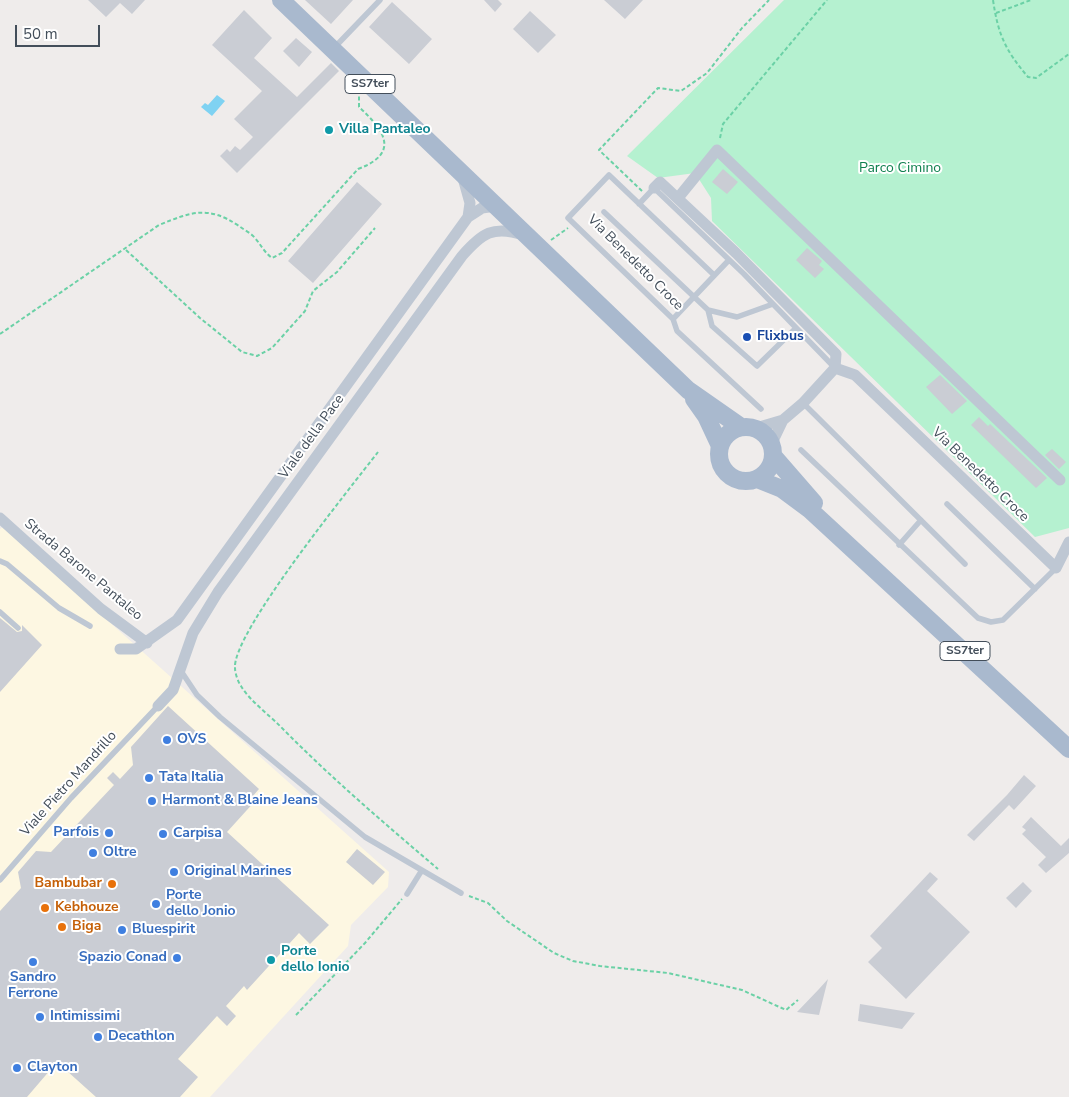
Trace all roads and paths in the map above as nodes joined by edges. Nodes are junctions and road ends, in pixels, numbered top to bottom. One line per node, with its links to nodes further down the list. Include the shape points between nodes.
1 (281, 0): 8 (main road, SS7ter)
2 (380, 0): 8 (lane)
3 (769, 0): 13 (path, via 707,73 681,91 658,88 599,150)
4 (827, 0): 11 (path, via 723,124)
5 (993, 0): 7 (path)
6 (1031, 0): 7 (path)
7 (995, 13): 9 (path, via 1006,50 1028,77 1036,78)
8 (333, 49): 10 (main road, SS7ter)
9 (1069, 54)
10 (365, 79): 12 (main road, SS7ter); 22 (path, via 358,97 359,107 377,124 384,137 382,153 373,163 358,169 282,253 272,258 264,253 254,237 228,219 210,212 188,213 159,225)
11 (717, 150): 14 (street); 42 (street)
12 (459, 170): 16 (main road, SS7ter); 18 (street, via 469,196)
13 (650, 192): 14 (street, via 660,182); 15 (lane); 23 (lane)
14 (678, 198): 31 (street, via 836,354)
15 (639, 204): 19 (lane, Via Benedetto Croce, via 609,175 568,218); 24 (lane, Via Benedetto Croce)
16 (496, 206): 18 (street, via 482,208); 21 (main road, SS7ter)
17 (604, 212): 25 (lane)
18 (468, 216): 56 (street, Viale della Pace, via 177,620)
19 (574, 224): 21 (path); 28 (lane, Via Benedetto Croce)
20 (375, 228): 22 (path, via 337,272 313,292 305,311 272,348 257,356 242,352 207,324)
21 (534, 242): 32 (main road, SS7ter); 58 (street, Viale della Pace, via 512,231 497,230 486,234 462,256 218,592 192,633)
22 (126, 250): 30 (path)
23 (728, 261): 24 (lane); 26 (lane)
24 (714, 275): 25 (lane)
25 (693, 297): 27 (lane); 28 (lane)
26 (773, 304): 27 (lane, via 737,317); 29 (lane)
27 (708, 310): 29 (lane, via 712,326 757,366)
28 (673, 319): 34 (lane, Via Benedetto Croce, via 677,331)
29 (796, 328): 31 (lane)
30 (0, 334)
31 (835, 368): 33 (street); 51 (street, Via Benedetto Croce, via 855,375)
32 (688, 390): 36 (main road); 37 (main road, via 706,416)
33 (803, 403): 35 (street); 45 (lane)
34 (761, 409)
35 (783, 420): 36 (street); 38 (street)
36 (748, 427): 37 (main road, via 727,434); 38 (main road, via 768,437)
37 (720, 446): 41 (main road, via 719,455 725,471 740,481)
38 (773, 450): 41 (main road, via 768,470); 48 (main road)
39 (800, 450): 47 (lane)
40 (378, 452): 62 (path, via 292,562 245,637 234,667 240,686 295,741)
41 (757, 479): 48 (main road, via 782,489)
42 (1060, 480)
43 (946, 504): 52 (lane)
44 (0, 518): 56 (street, Strada Barone Pantaleo, via 101,609)
45 (920, 520): 47 (lane); 50 (lane)
46 (1069, 542): 51 (street)
47 (899, 545): 52 (lane, via 978,618 991,622 1003,620)
48 (860, 554): 60 (main road, SS7ter)
49 (0, 561): 54 (lane, via 8,564 58,608)
50 (965, 564)
51 (1056, 568): 52 (lane)
52 (1035, 589)
53 (0, 612): 55 (lane)
54 (90, 626)
55 (18, 628)
56 (147, 643): 57 (street, Viale della Pace, via 136,649)
57 (120, 649)
58 (179, 668): 59 (street, Viale della Pace, via 173,690); 61 (lane, via 197,695 235,730 365,837)
59 (158, 706): 63 (lane, Viale Pietro Mandrillo, via 71,798)
60 (1069, 749)
61 (422, 870): 64 (lane); 65 (lane)
62 (440, 870)
63 (0, 880)
64 (462, 891): 66 (path, via 488,903 507,921 554,953 573,961 677,975 742,990 786,1010)
65 (407, 894): 67 (path, via 366,943)
66 (798, 1000)
67 (296, 1015)

